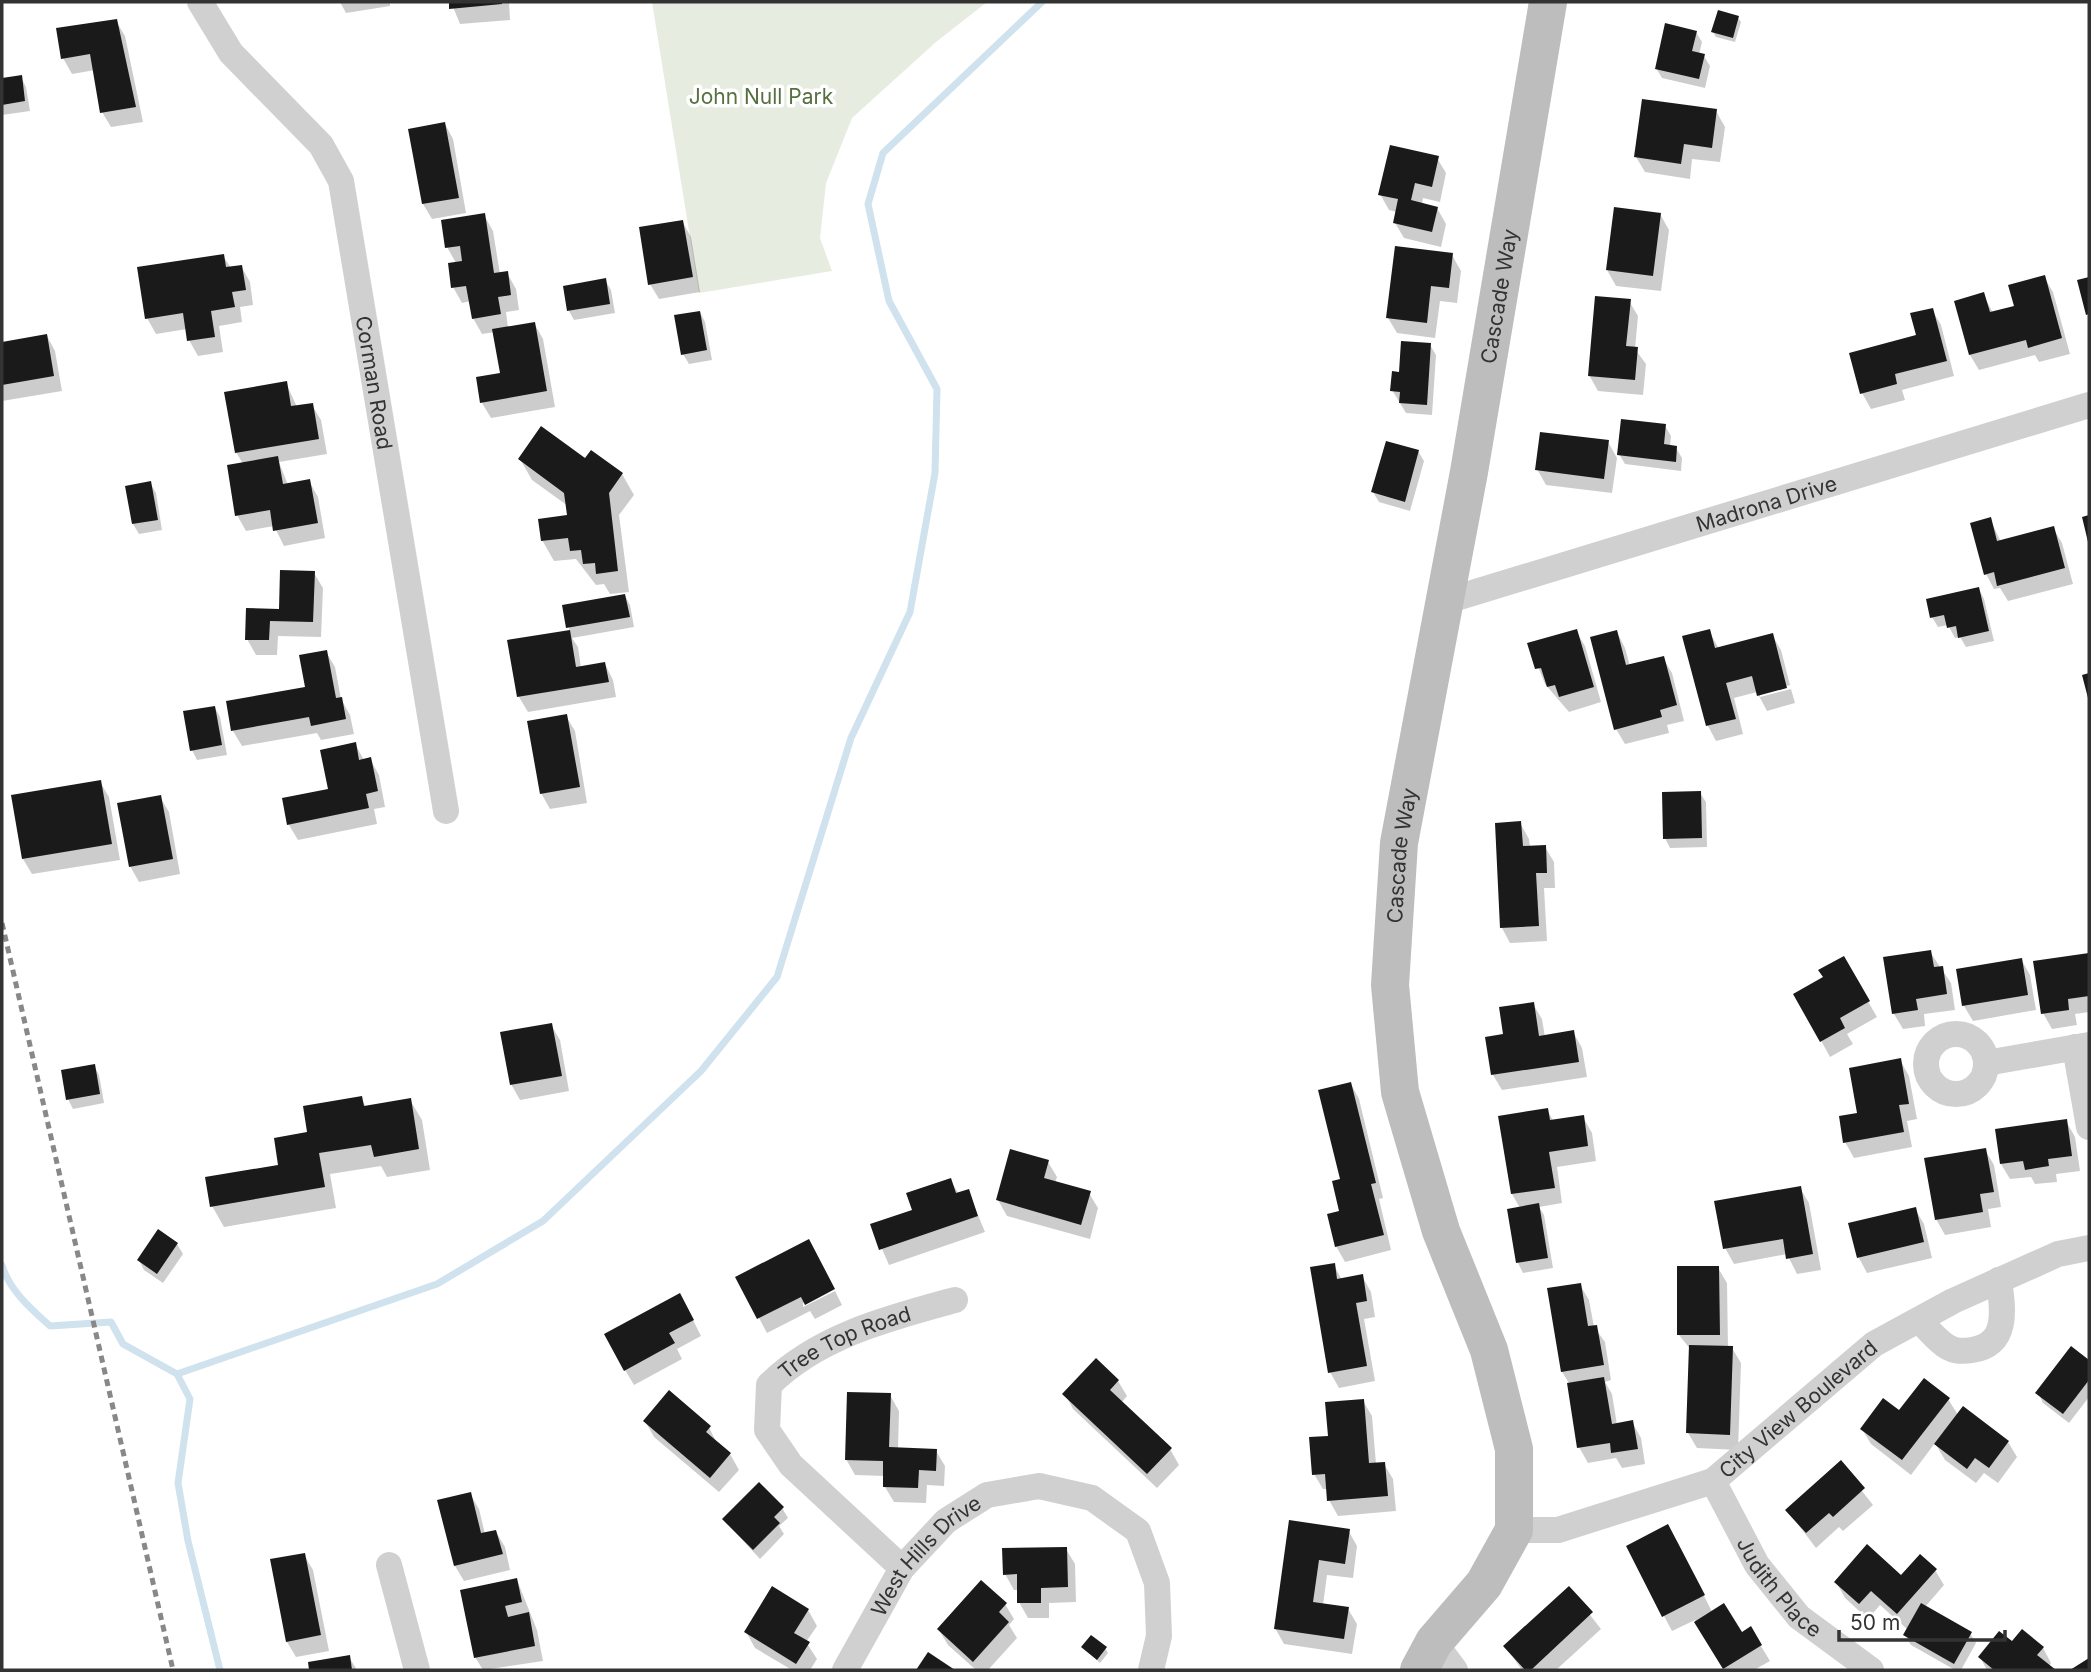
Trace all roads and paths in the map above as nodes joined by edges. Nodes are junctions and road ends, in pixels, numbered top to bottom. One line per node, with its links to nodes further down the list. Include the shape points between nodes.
1 (201, 2): 5 (street, Corman Road, via 231,54 321,145 341,181)
2 (1548, 2): 4 (street, Cascade Way)
3 (2089, 405): 4 (street, Madrona Drive)
4 (1443, 602): 14 (street, Cascade Way, via 1399,843 1390,985 1401,1092 1441,1231 1489,1350 1514,1449)
5 (446, 811)
6 (2082, 1046): 7 (street); 8 (street)
7 (1986, 1063)
8 (2089, 1127)
9 (2089, 1248): 10 (street, City View Boulevard, via 2058,1254)
10 (2000, 1280): 12 (street, City View Boulevard); 12 (street, via 2003,1315 1998,1338 1984,1348 1960,1353 1943,1344)
11 (954, 1300): 16 (street, Tree Top Road, via 872,1323 790,1364 769,1385 767,1430 791,1465)
12 (1919, 1320): 13 (street, City View Boulevard, via 1874,1344)
13 (1713, 1481): 14 (street, City View Boulevard, via 1558,1530); 21 (street, Judith Place, via 1757,1565 1799,1617)
14 (1514, 1530): 17 (street, Cascade Way)
15 (389, 1564): 18 (street)
16 (902, 1568): 19 (street, West Hills Drive); 20 (street, West Hills Drive, via 946,1521 987,1495 1039,1486 1092,1498 1138,1531 1157,1583 1159,1636)
17 (1436, 1661)
18 (417, 1670)
19 (845, 1670)
20 (1151, 1670)
21 (1871, 1670)

